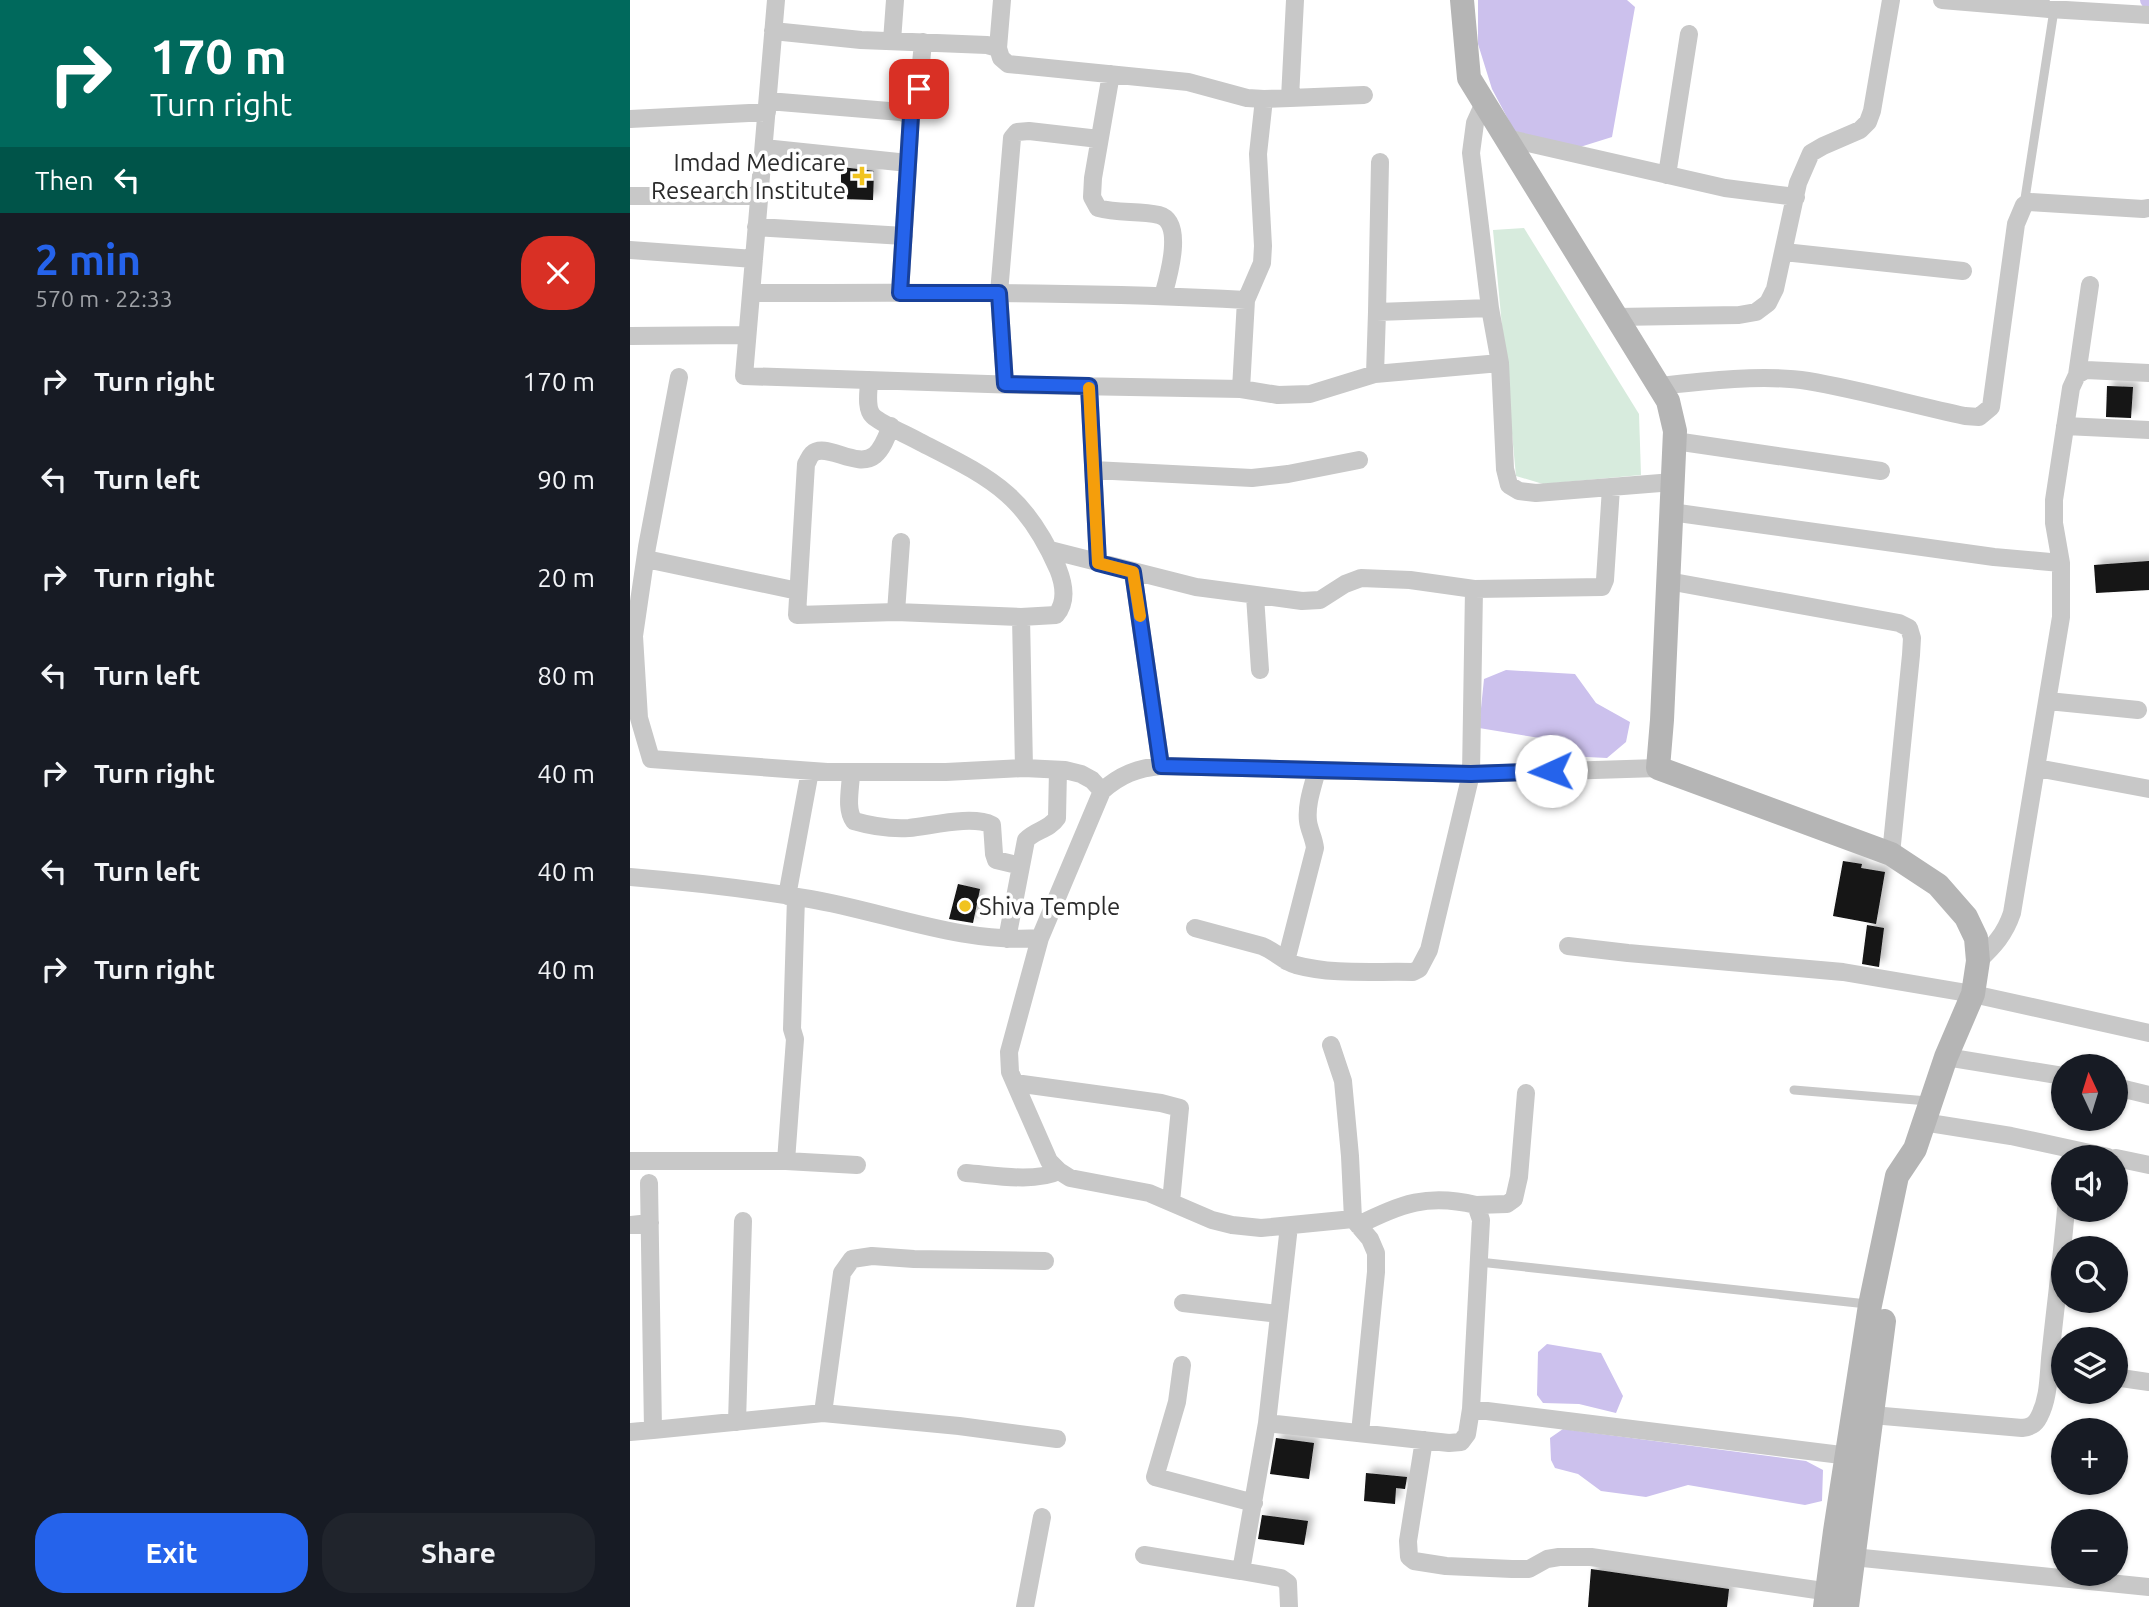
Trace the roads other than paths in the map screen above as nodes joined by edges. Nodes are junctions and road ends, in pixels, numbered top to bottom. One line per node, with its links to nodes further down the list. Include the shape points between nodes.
1 (776, 0): 10 (street)
2 (895, 0): 12 (street)
3 (1002, 0): 14 (street)
4 (1295, 0): 17 (street)
5 (1462, 0): 19 (main road, via 1469,78)
6 (1891, 0): 31 (street, via 1868,121 1860,130 1811,153)
7 (1942, 0): 8 (street)
8 (2054, 10): 9 (street); 32 (lane)
9 (2149, 15)
10 (773, 32): 12 (street); 20 (street)
11 (1689, 34): 28 (street)
12 (892, 41): 13 (street)
13 (923, 42): 14 (street); 21 (street, via 918,96)
14 (998, 48): 15 (street, via 1008,64)
15 (1111, 74): 18 (street, via 1188,82); 24 (street)
16 (1364, 95): 17 (street)
17 (1290, 98): 18 (street)
18 (1264, 99): 45 (street, via 1258,162 1264,246)
19 (1484, 103): 23 (main road); 46 (street, via 1475,123 1471,153)
20 (767, 106): 21 (street); 22 (street); 25 (street)
21 (911, 116): 27 (street)
22 (630, 118)
23 (1506, 138): 28 (street); 48 (main road)
24 (1100, 139): 43 (street, via 1029,131 1017,132 1012,138); 44 (street, via 1092,197 1098,208 1160,215 1168,220 1172,249)
25 (764, 148): 27 (street); 30 (street)
26 (1380, 162): 47 (street)
27 (908, 163): 35 (street)
28 (1667, 175): 31 (street)
29 (630, 196): 30 (street)
30 (759, 196): 34 (street)
31 (1796, 197): 37 (street)
32 (2024, 205): 33 (street); 59 (street, via 2016,225 1991,407 1979,417 1807,381)
33 (2149, 208)
34 (756, 227): 35 (street); 38 (street)
35 (904, 236): 42 (street)
36 (630, 250): 38 (street)
37 (1784, 252): 39 (street); 48 (street, via 1769,303 1756,312)
38 (754, 258): 41 (street)
39 (1963, 271)
40 (2090, 285): 54 (street)
41 (751, 293): 42 (street); 49 (street)
42 (900, 293): 43 (street)
43 (999, 293): 44 (street); 57 (street)
44 (1163, 296): 45 (street)
45 (1246, 300): 60 (street)
46 (1490, 308): 47 (street); 51 (street)
47 (1377, 312): 53 (street)
48 (1616, 317): 59 (main road)
49 (747, 335): 50 (street); 56 (street, via 744,376)
50 (630, 336)
51 (1500, 363): 53 (street); 69 (street, via 1509,485 1536,493)
52 (2149, 373): 54 (street, via 2087,370)
53 (1376, 374): 60 (street, via 1310,394)
54 (2077, 374): 62 (street)
55 (679, 377): 72 (street)
56 (869, 380): 57 (street); 61 (street, via 868,410)
57 (1005, 384): 58 (street)
58 (1089, 386): 60 (street); 66 (street)
59 (1659, 386): 64 (main road, via 1668,401)
60 (1241, 389)
61 (891, 426): 73 (street, via 1007,494); 79 (street, via 873,457 863,460 820,450 806,464)
62 (2065, 426): 63 (street); 75 (street, via 2053,511)
63 (2149, 430)
64 (1675, 441): 67 (street); 68 (main road)
65 (1359, 460): 66 (street, via 1252,478)
66 (1093, 470): 74 (street)
67 (1881, 471)
68 (1673, 482): 69 (street); 70 (main road)
69 (1611, 488): 78 (street, via 1602,587)
70 (1671, 512): 75 (street); 77 (main road)
71 (901, 542): 81 (street)
72 (641, 550): 79 (street); 92 (street, via 634,636 639,718 651,759)
73 (1050, 550): 74 (street); 82 (street, via 1063,584 1061,609 1056,615)
74 (1098, 563): 76 (street)
75 (2061, 563): 84 (street, via 2061,617)
76 (1133, 572): 80 (street); 86 (street)
77 (1668, 581): 88 (main road); 97 (street, via 1909,628 1912,638)
78 (1474, 589): 80 (street, via 1361,578 1320,600); 94 (street)
79 (799, 591): 81 (street, via 797,615)
80 (1255, 596): 83 (street)
81 (896, 612): 82 (street)
82 (1021, 617): 87 (street)
83 (1260, 670)
84 (2048, 701): 85 (street); 89 (street)
85 (2138, 710)
86 (1161, 766): 91 (street); 96 (street, via 1128,773)
87 (1024, 768): 90 (street); 93 (street)
88 (1658, 768): 94 (street); 97 (main road)
89 (2037, 768): 95 (street); 106 (street, via 2012,913 1998,942)
90 (1058, 770): 96 (street, via 1081,774); 98 (street, via 1057,818 1026,840)
91 (1317, 770): 94 (street); 105 (street, via 1308,812 1314,856)
92 (810, 771): 93 (street); 100 (street)
93 (851, 772): 98 (street, via 849,807 854,821 898,828 986,822 992,825 996,860)
94 (1471, 774): 105 (street, via 1429,950 1419,969 1337,970)
95 (2149, 789)
96 (1102, 791): 102 (street)
97 (1891, 854): 106 (main road, via 1938,885 1966,916 1976,938)
98 (1021, 866): 103 (street)
99 (630, 877): 100 (street)
100 (792, 897): 103 (street); 121 (street, via 795,1039)
101 (1195, 928): 105 (street, via 1271,949)
102 (1040, 938): 103 (street); 112 (street, via 1009,1052)
103 (1007, 939)
104 (1568, 946): 107 (street, via 1835,971)
105 (1286, 961)
106 (1978, 961): 107 (main road)
107 (1973, 995): 108 (street); 110 (main road)
108 (2149, 1032)
109 (1331, 1045): 131 (street, via 1343,1081)
110 (1946, 1057): 111 (street); 117 (main road)
111 (2051, 1074)
112 (1015, 1083): 125 (street, via 1049,1161); 128 (street, via 1180,1108)
113 (1794, 1090): 117 (lane)
114 (2128, 1090): 116 (street)
115 (1526, 1093): 129 (street, via 1514,1199 1507,1204)
116 (2149, 1095)
117 (1927, 1112): 118 (street); 119 (main road)
118 (2051, 1147)
119 (1915, 1149): 139 (main road, via 1897,1176); 146 (main road, via 1915,1173 1886,1306)
120 (630, 1161): 121 (street)
121 (786, 1161): 123 (street)
122 (2128, 1161): 124 (street)
123 (857, 1165)
124 (2149, 1165)
125 (1059, 1171): 126 (street, via 1033,1177); 128 (street, via 1070,1178 1149,1193)
126 (966, 1173)
127 (649, 1183): 133 (street)
128 (1171, 1202): 135 (street, via 1232,1225)
129 (1476, 1205): 131 (street, via 1445,1200 1408,1203); 137 (street, via 1481,1220)
130 (743, 1221): 147 (street)
131 (1355, 1222): 135 (street); 151 (street, via 1376,1253)
132 (2065, 1222): 146 (street, via 2049,1386 2035,1423 2022,1428)
133 (650, 1223): 134 (street); 149 (street)
134 (630, 1225)
135 (1289, 1226): 140 (street)
136 (1045, 1261): 145 (street, via 852,1259 842,1273)
137 (1479, 1262): 139 (lane); 144 (street)
138 (1183, 1303): 140 (street)
139 (1870, 1305): 154 (main road)
140 (1279, 1314): 148 (street)
141 (1182, 1364): 155 (street, via 1177,1402 1155,1477)
142 (2128, 1379): 143 (street)
143 (2149, 1382)
144 (1471, 1409): 153 (street, via 1461,1442); 154 (street)
145 (823, 1413): 147 (street); 152 (street)
146 (1872, 1415): 154 (main road)
147 (737, 1422): 149 (street)
148 (1267, 1423): 151 (street); 155 (street)
149 (653, 1430): 150 (street)
150 (630, 1432)
151 (1360, 1433): 153 (street)
152 (1057, 1439)
153 (1424, 1440): 161 (street, via 1408,1541 1409,1557 1414,1561 1529,1569 1547,1559 1591,1557)
154 (1857, 1457): 158 (main road); 161 (main road)
155 (1254, 1503): 159 (street)
156 (1042, 1517): 162 (street)
157 (1144, 1555): 159 (street)
158 (1853, 1558): 160 (street); 161 (main road)
159 (1241, 1571): 163 (street, via 1288,1583)
160 (2149, 1587)
161 (1837, 1600)
162 (1025, 1607)
163 (1289, 1607)

